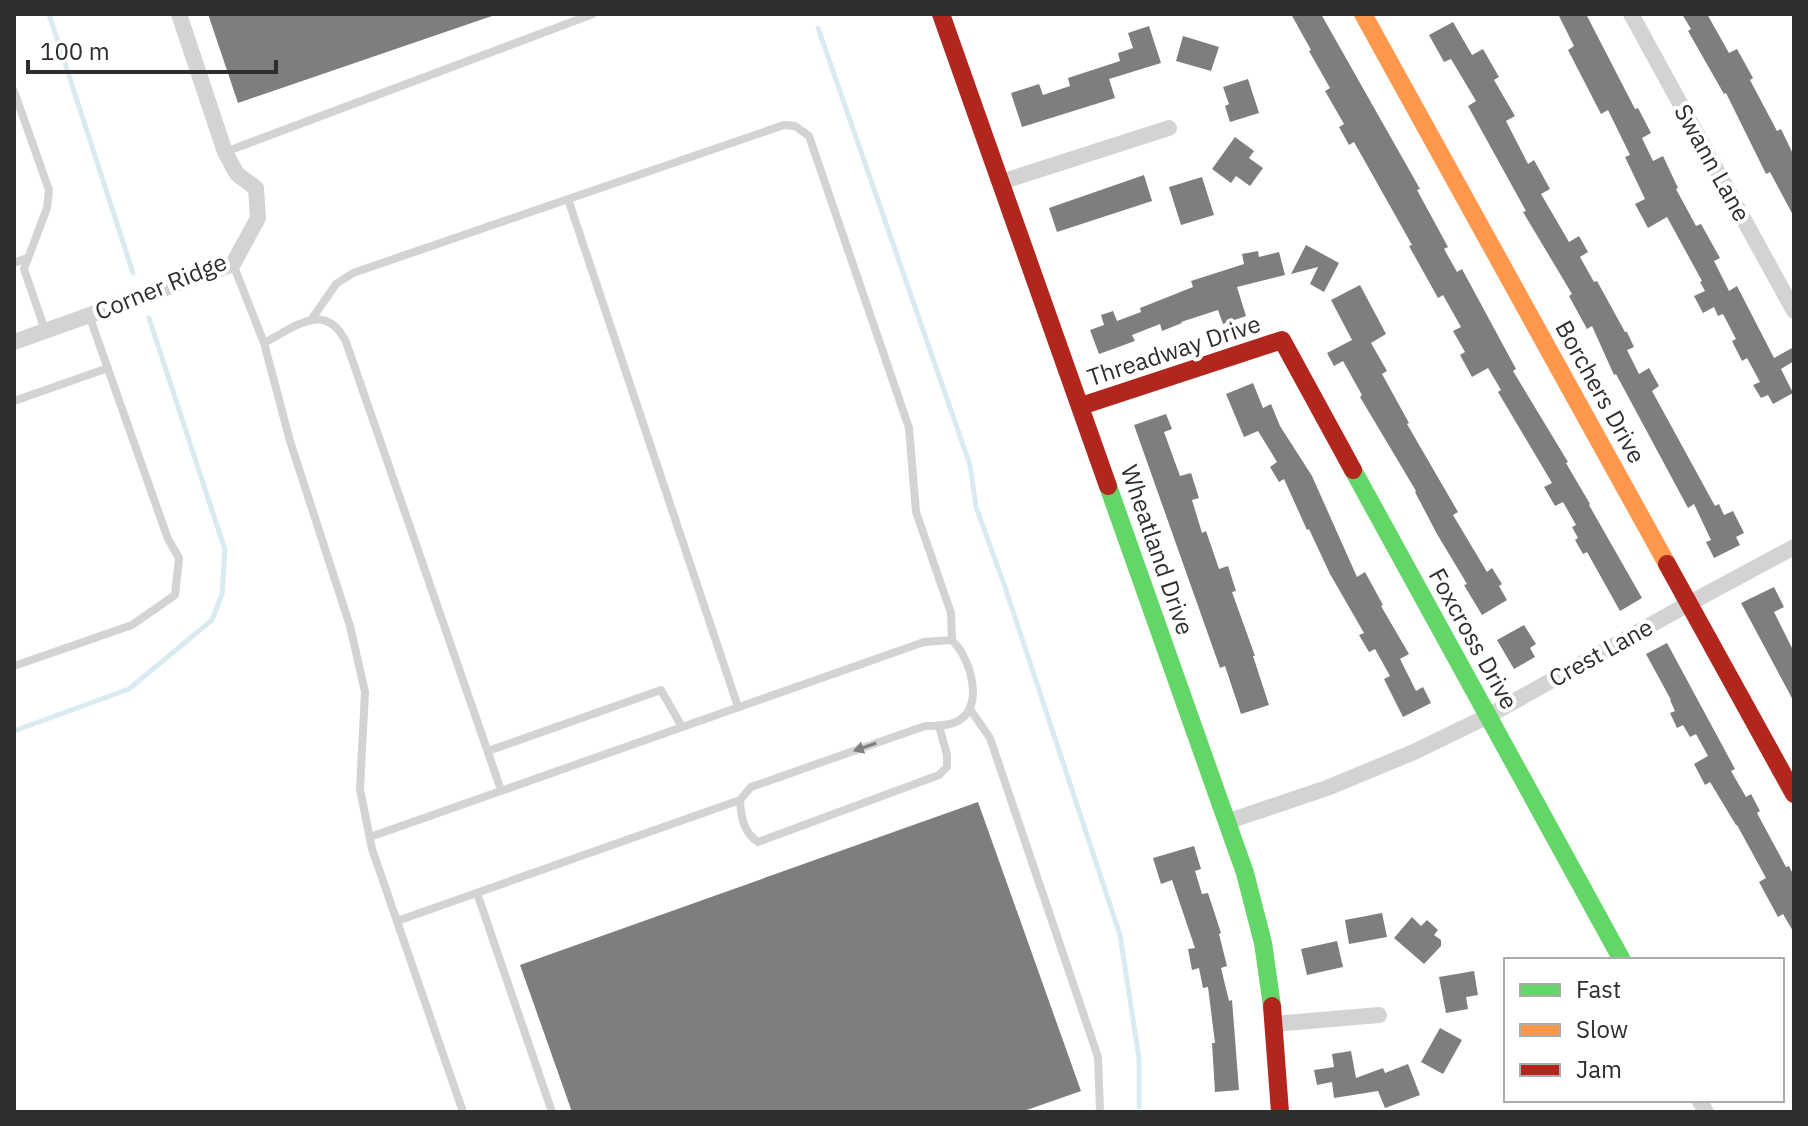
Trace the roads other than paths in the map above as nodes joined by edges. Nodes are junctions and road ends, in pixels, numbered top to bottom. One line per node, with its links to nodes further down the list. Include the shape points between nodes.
1 (179, 14): 8 (street, Corner Ridge)
2 (593, 14): 8 (lane)
3 (941, 14): 9 (street, Wheatland Drive)
4 (1363, 14): 25 (street, Borchers Drive)
5 (1631, 14): 14 (street, Swann Lane)
6 (14, 91): 11 (lane, via 49,190)
7 (1169, 128): 9 (street)
8 (225, 152): 13 (street, Corner Ridge, via 237,174 256,188 258,218)
9 (1001, 182): 23 (street, Wheatland Drive)
10 (568, 199): 16 (lane, via 353,273 336,284); 26 (lane, via 784,125 809,136 909,428 916,512 951,613); 28 (lane)
11 (27, 258): 12 (lane); 17 (lane, via 24,269)
12 (14, 263)
13 (233, 264): 15 (street, Corner Ridge); 20 (lane)
14 (1794, 311)
15 (89, 315): 17 (street, Corner Ridge); 21 (lane)
16 (311, 320): 20 (lane); 33 (lane, via 325,319 339,327 346,342)
17 (46, 331): 19 (street, Corner Ridge)
18 (1282, 340): 23 (street, Threadway Drive); 30 (street, Foxcross Drive)
19 (14, 342)
20 (264, 343): 38 (lane, via 365,692 360,789)
21 (108, 368): 22 (lane); 27 (lane, via 179,558 175,595 132,625)
22 (14, 401)
23 (1081, 406): 37 (street, Wheatland Drive)
24 (1794, 547): 25 (street, Crest Lane)
25 (1690, 603): 30 (street, Crest Lane); 35 (street, Borchers Drive)
26 (952, 640): 28 (lane, via 924,642); 29 (lane, via 970,672)
27 (14, 666)
28 (738, 707): 32 (lane)
29 (970, 709): 31 (lane, via 958,721); 46 (lane, via 990,738 1098,1057)
30 (1488, 716): 37 (street, Crest Lane, via 1327,788); 41 (street, Foxcross Drive)
31 (939, 726): 36 (lane, one-way to 36, via 925,726 751,787); 36 (lane, via 947,767 939,775 758,842 741,818)
32 (682, 727): 33 (lane, via 661,690); 34 (lane)
33 (488, 751): 34 (lane)
34 (501, 790): 38 (lane)
35 (1794, 794)
36 (740, 800): 39 (lane)
37 (1226, 822): 43 (street, Wheatland Drive, via 1263,943)
38 (370, 837): 40 (lane)
39 (477, 893): 40 (lane); 45 (lane)
40 (397, 921): 44 (lane)
41 (1621, 958)
42 (1379, 1015): 43 (street)
43 (1274, 1024): 47 (street, Wheatland Drive)
44 (463, 1112)
45 (552, 1112)
46 (1100, 1112)
47 (1280, 1112)

